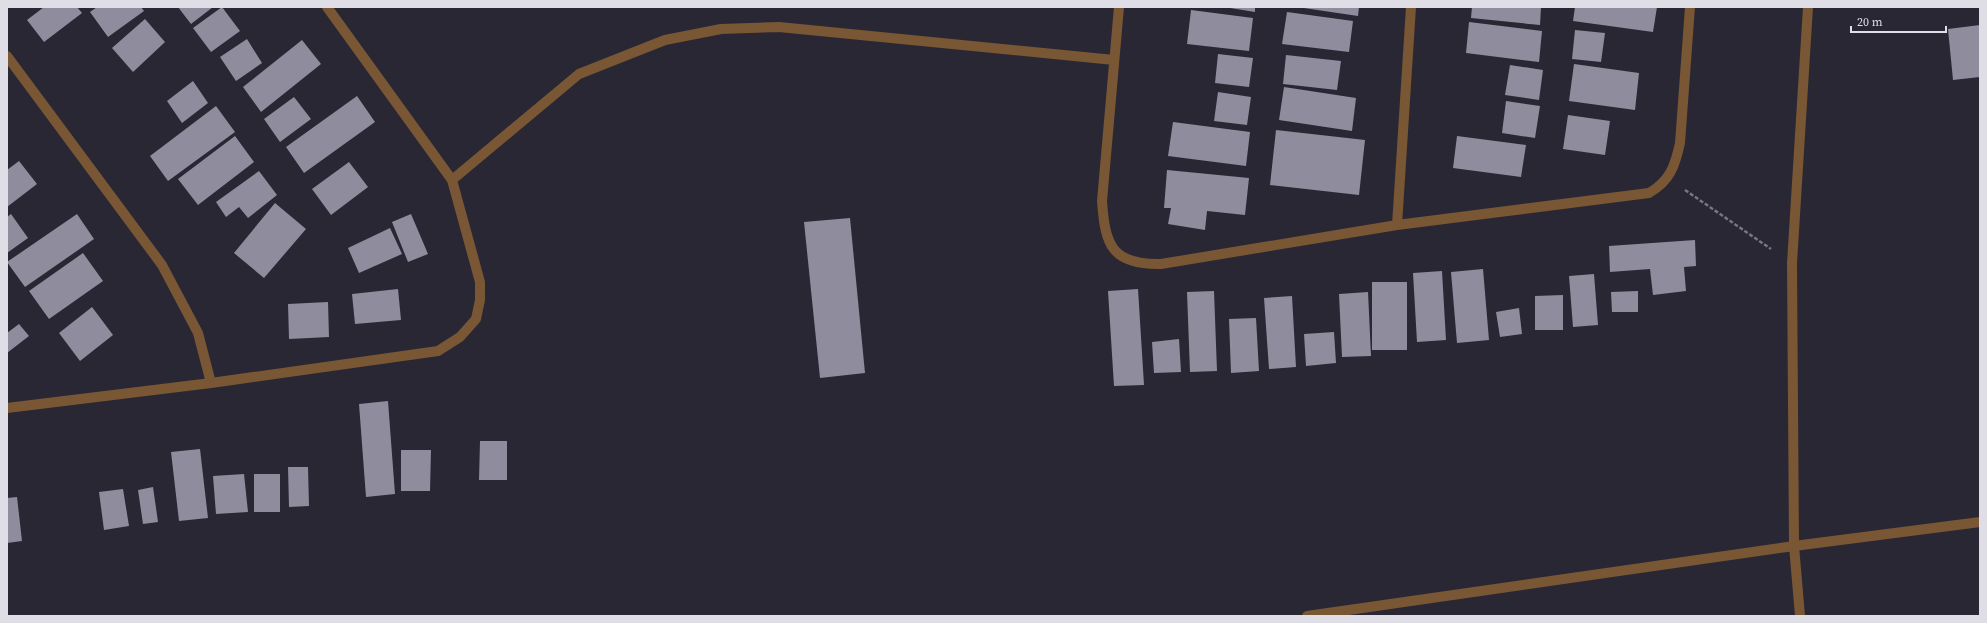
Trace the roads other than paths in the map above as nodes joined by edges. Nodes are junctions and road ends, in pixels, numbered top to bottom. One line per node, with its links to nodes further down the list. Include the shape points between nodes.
1 (327, 7): 8 (street)
2 (1119, 7): 7 (street)
3 (1411, 7): 9 (street)
4 (1690, 7): 9 (street, via 1680,144 1675,165 1659,188 1649,193)
5 (1808, 7): 13 (street, via 1792,263)
6 (7, 56): 10 (street, via 162,264 198,333)
7 (1114, 60): 8 (street, via 779,27 721,29 665,40 579,74); 9 (street, via 1102,201 1104,230 1113,249 1129,260 1161,264)
8 (452, 180): 10 (street, via 480,282 476,319 460,338 438,350)
9 (1397, 225)
10 (211, 383): 11 (street)
11 (7, 408)
12 (1980, 522): 13 (street)
13 (1794, 546): 14 (street); 15 (street)
14 (1307, 616)
15 (1800, 616)

